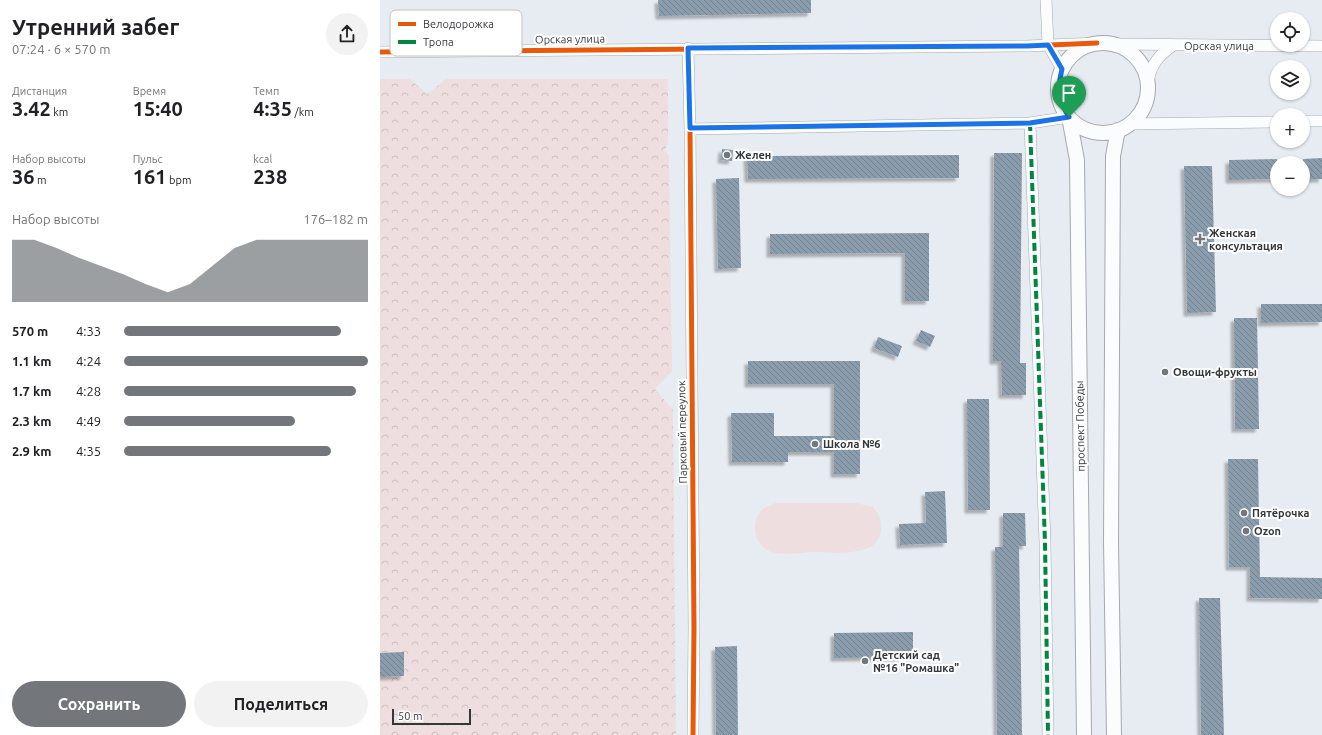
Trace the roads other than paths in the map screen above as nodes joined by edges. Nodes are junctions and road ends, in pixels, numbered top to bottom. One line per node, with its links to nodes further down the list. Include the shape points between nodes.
1 (1046, 0): 4 (street)
2 (1097, 43): 3 (main road); 4 (street, Орская улица); 11 (main road, via 1076,52)
3 (1115, 44): 5 (street, Орская улица); 12 (main road, via 1137,58)
4 (1048, 45): 7 (street, Орская улица); 11 (street)
5 (1172, 46): 6 (street, Орская улица); 12 (street, via 1155,60)
6 (1322, 46)
7 (688, 48): 8 (street, Орская улица); 19 (street)
8 (522, 50)
9 (380, 52): 10 (street, Орская улица)
10 (390, 52)
11 (1062, 69): 13 (main road, via 1059,94)
12 (1148, 82): 18 (main road, via 1145,104 1139,115)
13 (1069, 117): 17 (street); 18 (main road, via 1087,129 1097,132); 22 (main road, проспект Победы, via 1076,160)
14 (1310, 121): 15 (street)
15 (1322, 121)
16 (1270, 122): 18 (street)
17 (1030, 123): 19 (street); 21 (street, via 1045,543)
18 (1124, 127): 23 (main road, via 1113,156 1111,541)
19 (690, 128): 20 (street, Парковый переулок)
20 (693, 735)
21 (1048, 735)
22 (1084, 735)
23 (1114, 735)

